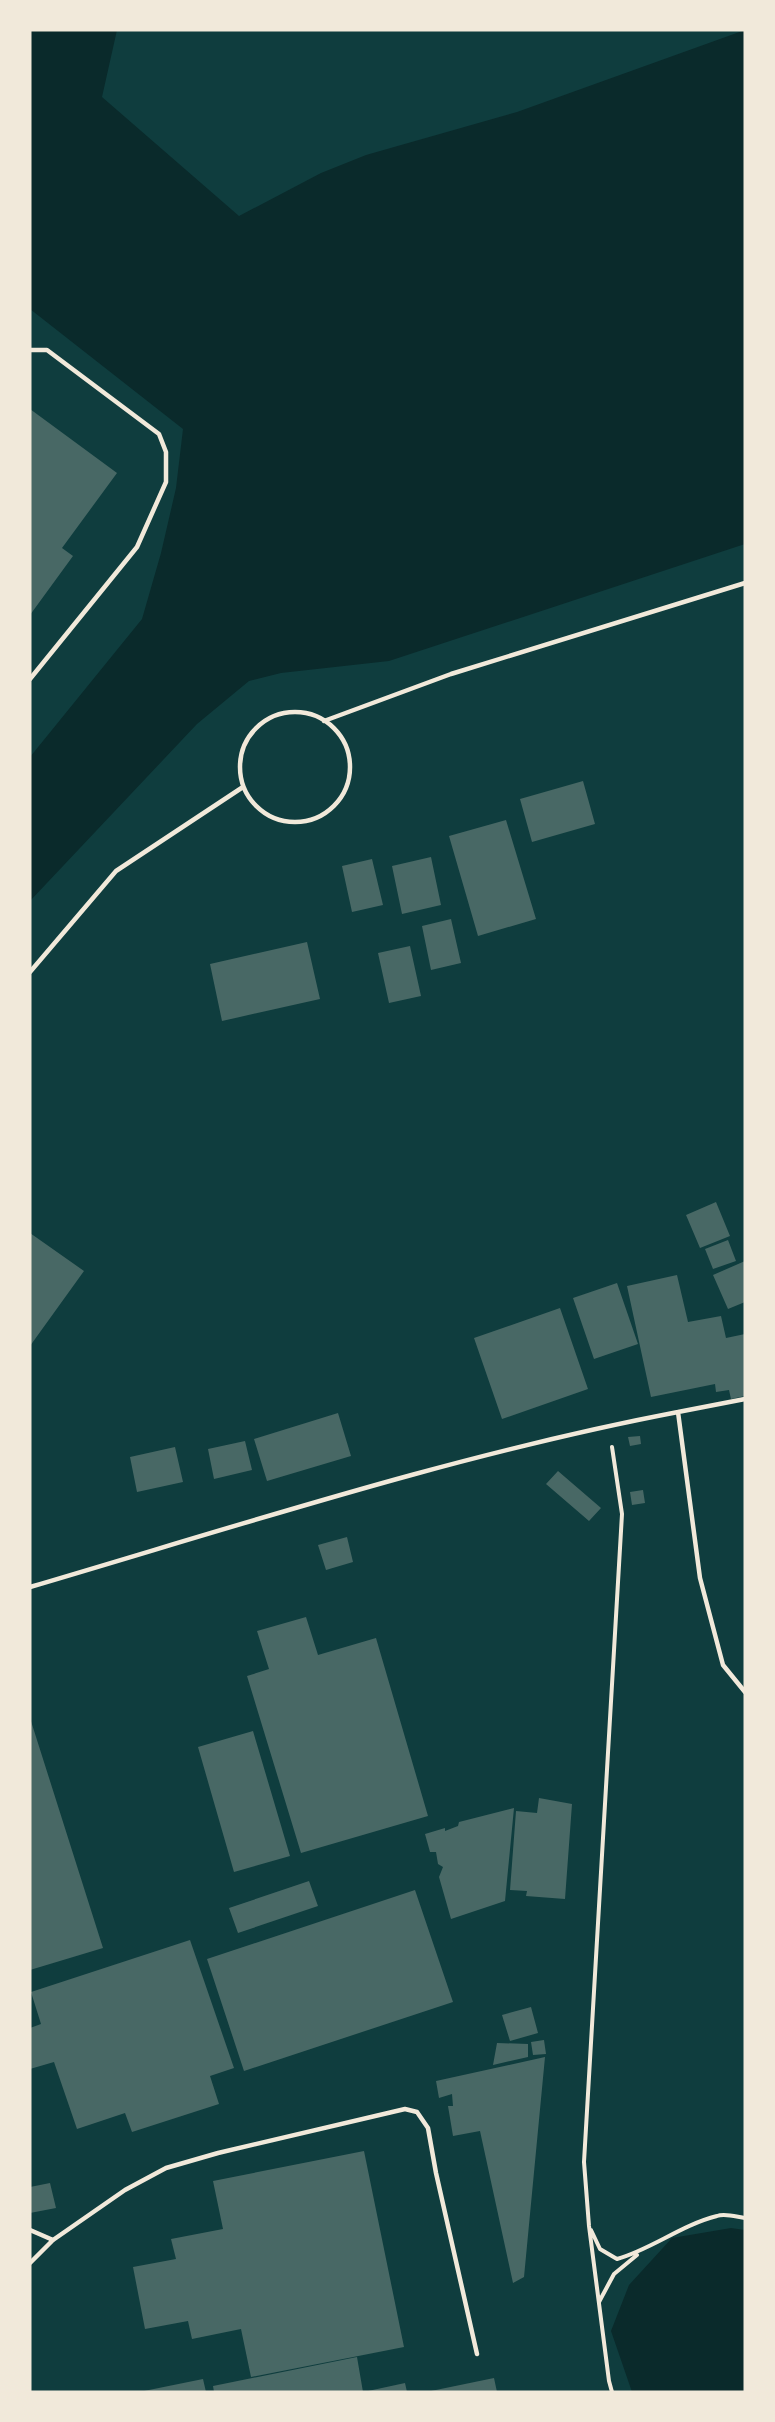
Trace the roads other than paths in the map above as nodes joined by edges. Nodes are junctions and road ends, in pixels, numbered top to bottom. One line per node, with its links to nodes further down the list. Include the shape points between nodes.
1 (30, 350): 3 (lane, via 47,350 159,434 166,452 166,482 137,547)
2 (745, 584): 4 (lane, via 451,674)
3 (30, 679)
4 (324, 721): 5 (lane, via 291,712 259,724 241,753); 5 (lane, via 342,739 350,764 348,781 329,809 298,822 280,820 252,802)
5 (243, 787): 6 (lane, via 116,871)
6 (30, 972)
7 (745, 1399): 8 (lane)
8 (678, 1412): 9 (lane, via 374,1485); 10 (lane, via 700,1578 723,1665)
9 (30, 1587)
10 (745, 1692)
11 (30, 2230): 12 (lane)
12 (53, 2240): 13 (lane); 14 (lane, via 125,2190 166,2168 405,2109 417,2112 428,2128)
13 (30, 2263)
14 (477, 2354)

